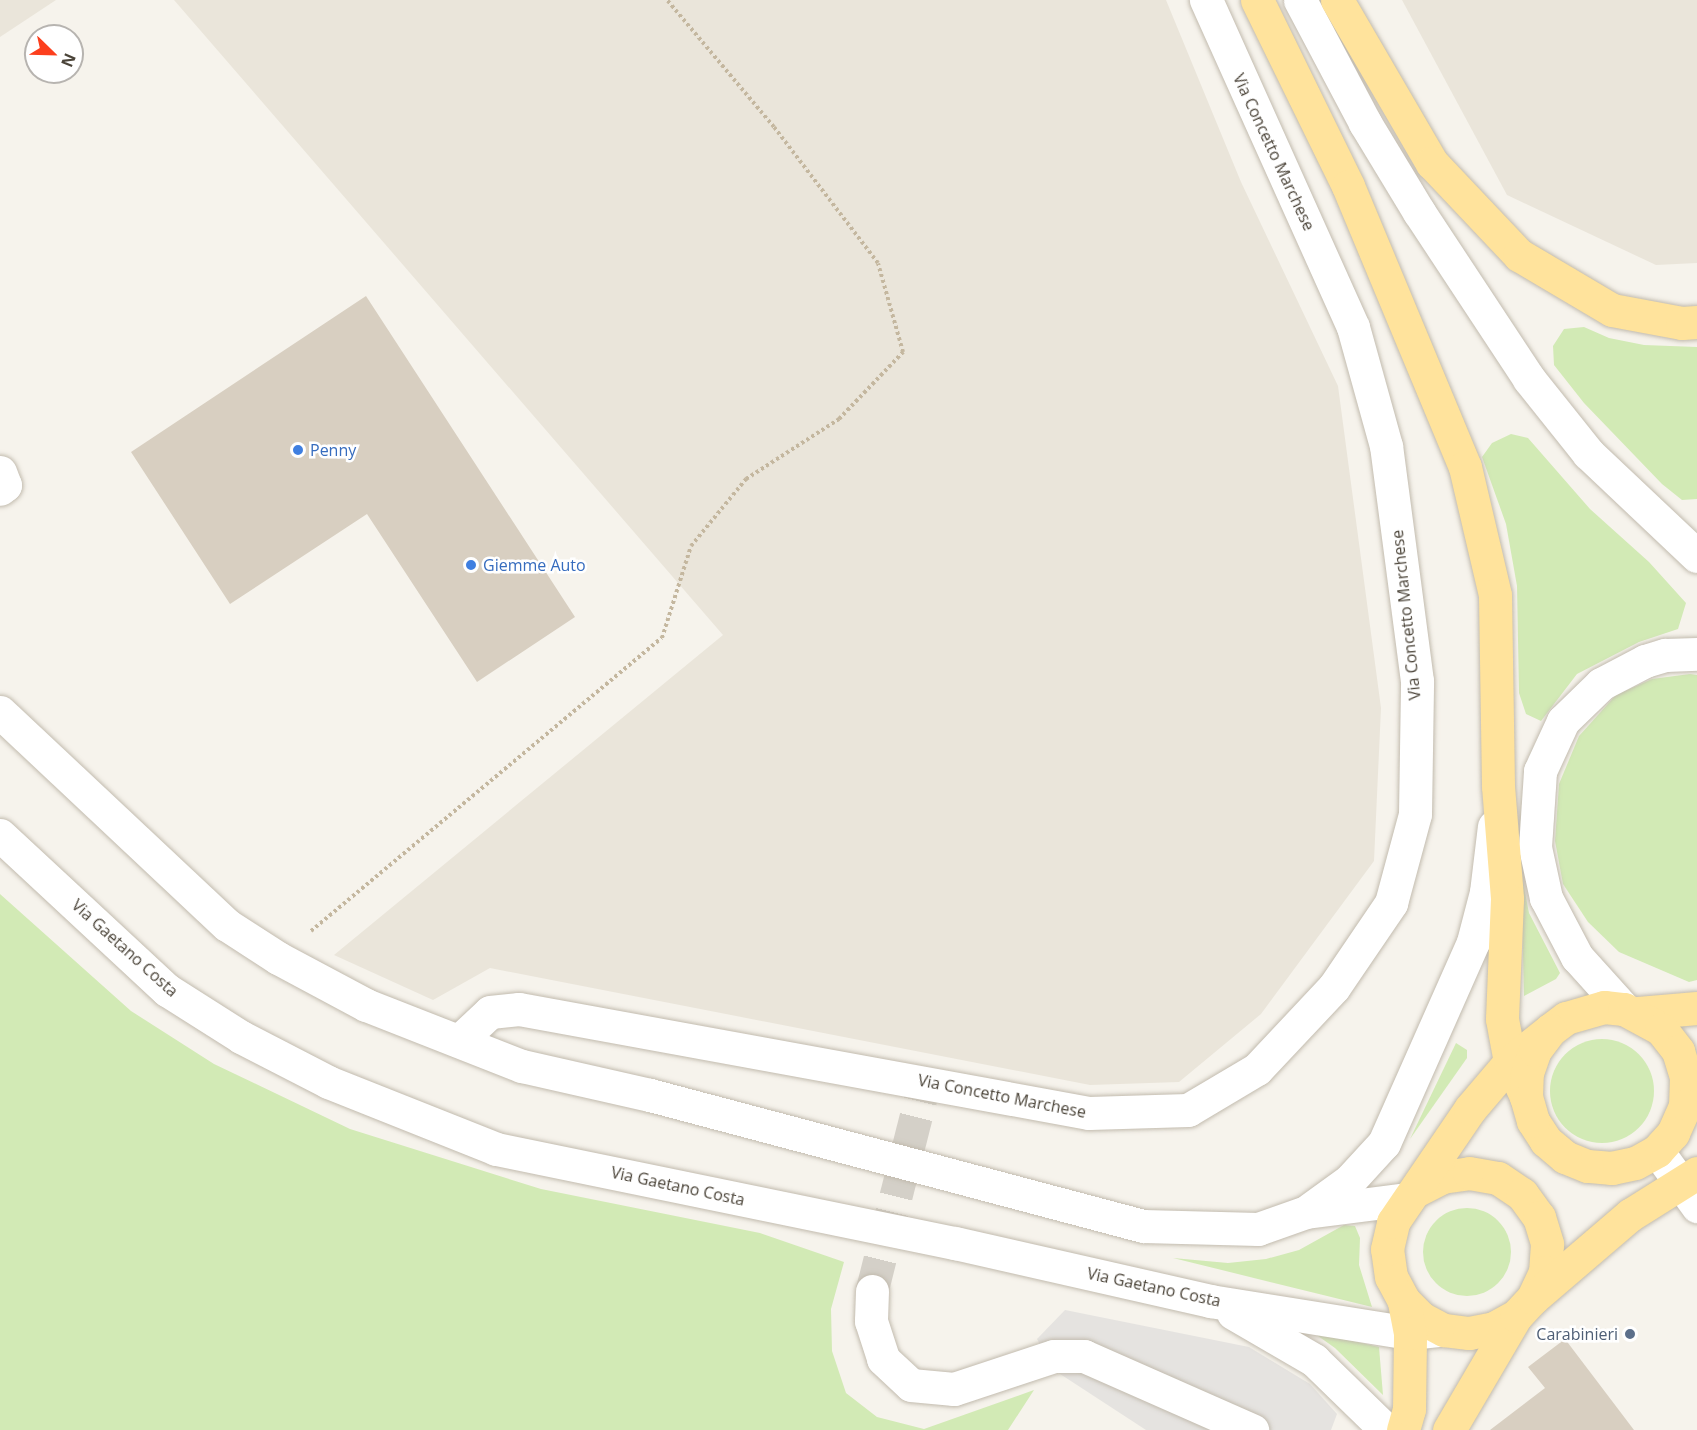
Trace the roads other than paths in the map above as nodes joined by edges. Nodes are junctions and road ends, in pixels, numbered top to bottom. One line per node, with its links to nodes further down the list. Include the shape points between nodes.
1 (1206, 0): 16 (street, Via Concetto Marchese, via 1353,327 1386,446 1417,681 1415,814 1391,903 1335,987 1257,1069 1188,1110 1089,1113 925,1081 627,1032 519,1009 490,1012)
2 (1257, 0): 11 (main road, via 1348,186 1464,467 1495,595)
3 (1300, 0): 8 (street, via 1365,123 1529,379 1588,453)
4 (1337, 0): 5 (main road, via 1432,163 1519,255 1612,310 1682,323)
5 (1697, 322)
6 (0, 472): 7 (street, via 5,485)
7 (0, 489)
8 (1697, 556)
9 (1697, 654): 14 (street, via 1665,655 1645,661 1601,684 1563,721 1540,771 1535,846 1546,898 1577,957)
10 (0, 712): 16 (street, via 202,904 278,958 366,1005)
11 (1498, 786): 17 (main road, via 1507,899 1502,1018); 22 (street, via 1486,892 1473,942 1384,1143 1350,1180)
12 (0, 835): 24 (street, Via Gaetano Costa, via 167,990 232,1031 328,1082 496,1149 955,1243)
13 (1697, 1008): 14 (main road)
14 (1631, 1011): 15 (main road, via 1584,1010); 20 (main road, via 1661,1029 1678,1051 1686,1078)
15 (1550, 1030): 17 (main road); 18 (main road, via 1530,1065)
16 (459, 1041): 22 (street, via 522,1066 650,1095 1143,1226 1258,1229)
17 (1510, 1062): 18 (main road); 21 (main road, via 1470,1109)
18 (1526, 1097): 19 (main road, via 1533,1121 1546,1141 1565,1157)
19 (1587, 1166): 20 (main road); 20 (main road, via 1612,1168 1635,1163 1657,1150)
20 (1677, 1171): 26 (main road)
21 (1412, 1195): 22 (street); 25 (main road, via 1393,1222 1387,1249 1391,1277); 26 (main road, via 1442,1177 1469,1173 1497,1178 1522,1194 1539,1216 1547,1244 1545,1272)
22 (1306, 1212)
23 (872, 1292): 29 (street, via 871,1321 883,1359 911,1385 954,1389 1054,1356 1084,1356)
24 (1210, 1301): 28 (street, Via Gaetano Costa); 30 (street, via 1314,1360)
25 (1404, 1301): 27 (main road, via 1421,1318); 28 (main road)
26 (1525, 1307): 27 (main road, via 1494,1328 1469,1333); 32 (main road)
27 (1444, 1330): 28 (street, Via Gaetano Costa)
28 (1410, 1333): 31 (main road, via 1409,1409)
29 (1252, 1430)
30 (1386, 1430)
31 (1403, 1430)
32 (1449, 1430)

